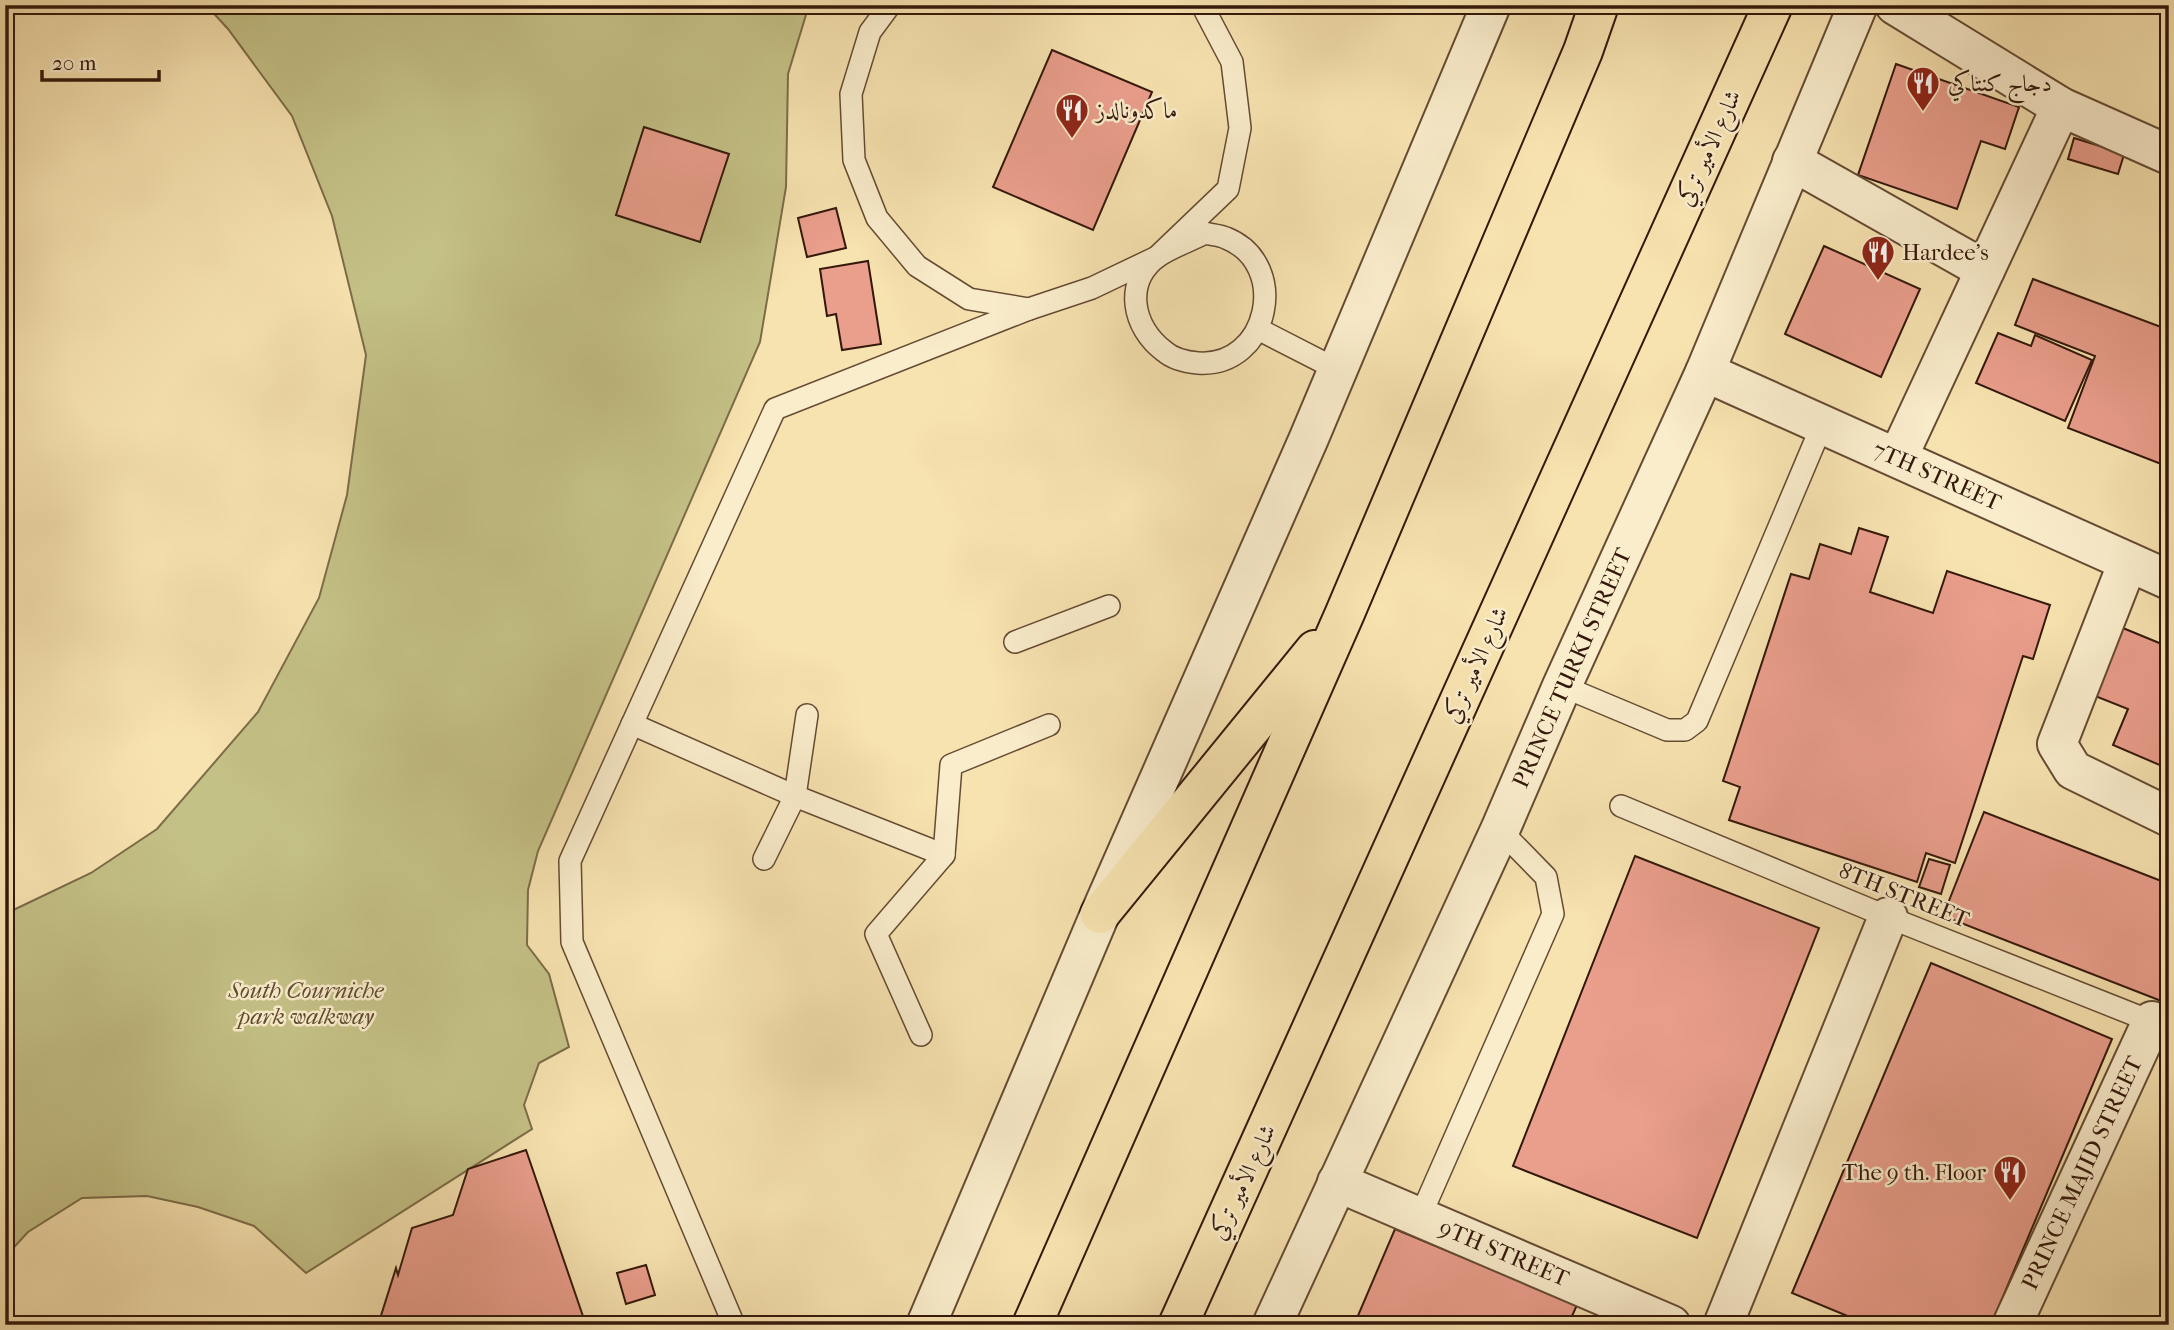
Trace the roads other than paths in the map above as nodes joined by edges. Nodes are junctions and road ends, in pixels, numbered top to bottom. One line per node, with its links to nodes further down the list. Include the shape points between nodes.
1 (890, 5): 15 (lane, via 870,32 851,94 854,160 877,218 917,266 970,299)
2 (1202, 5): 13 (lane, via 1232,62 1240,128 1228,189)
3 (1491, 5): 17 (street)
4 (1599, 5): 9 (main road)
5 (1613, 5): 9 (main road)
6 (1773, 5): 40 (main road, شارع الأمير تركي)
7 (1858, 5): 12 (street, PRINCE TURKI STREET)
8 (1895, 5): 10 (street)
9 (1583, 51): 24 (main road)
10 (2061, 107): 11 (street); 14 (street)
11 (2169, 155)
12 (1792, 161): 14 (street); 18 (street, PRINCE TURKI STREET)
13 (1157, 257): 15 (lane, via 1092,288); 16 (lane, via 1205,233 1226,238 1245,250 1265,289 1265,310); 16 (lane, via 1138,280 1135,302 1145,332 1167,354 1186,362 1228,358)
14 (1985, 270): 20 (street)
15 (1029, 309): 28 (lane, via 775,409)
16 (1258, 330): 17 (lane)
17 (1338, 370): 36 (street)
18 (1705, 372): 19 (street, 7TH STREET); 26 (street, PRINCE TURKI STREET)
19 (1822, 425): 20 (street, 7TH STREET); 26 (lane, via 1697,721 1685,730 1667,730)
20 (1898, 457): 21 (street, 7TH STREET)
21 (2128, 562): 22 (street, 7TH STREET); 32 (street, via 2057,744 2073,770)
22 (2169, 580)
23 (1109, 606): 25 (lane)
24 (1345, 613): 36 (main road); 45 (main road)
25 (1014, 642)
26 (1562, 686): 33 (street, PRINCE TURKI STREET)
27 (807, 715): 30 (lane)
28 (632, 724): 30 (lane); 43 (lane, via 570,861 572,942)
29 (1049, 725): 34 (lane, via 951,765)
30 (795, 796): 34 (lane); 35 (lane)
31 (1621, 806): 37 (lane, 8TH STREET)
32 (2169, 817)
33 (1500, 830): 41 (street, PRINCE TURKI STREET); 42 (lane, via 1546,877 1553,914)
34 (944, 855): 39 (lane, via 876,934)
35 (764, 859)
36 (1100, 914): 44 (street)
37 (1888, 917): 38 (lane, 8TH STREET); 50 (street)
38 (2160, 1024): 51 (street, PRINCE MAJID STREET)
39 (921, 1034)
40 (1246, 1178): 46 (main road, شارع الأمير تركي); 47 (main road)
41 (1337, 1182): 42 (street, 9TH STREET); 48 (street, PRINCE TURKI STREET)
42 (1420, 1217): 49 (street, 9TH STREET)
43 (734, 1325)
44 (926, 1325)
45 (1032, 1325)
46 (1178, 1325)
47 (1193, 1325)
48 (1272, 1325)
49 (1671, 1325)
50 (1723, 1325)
51 (2011, 1325)

